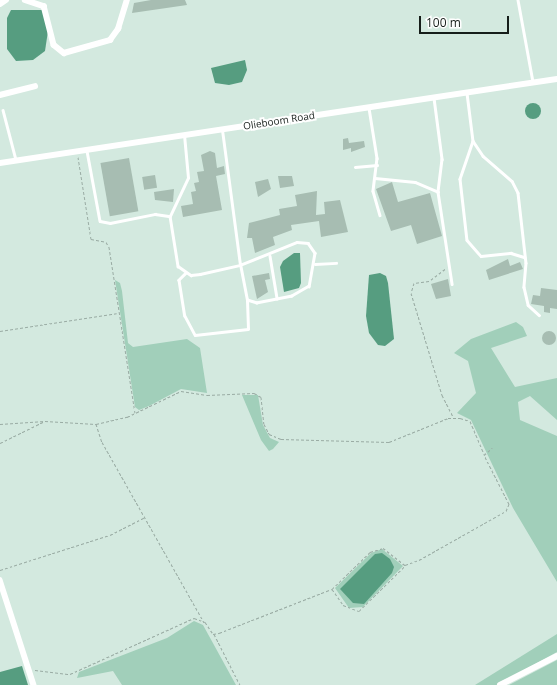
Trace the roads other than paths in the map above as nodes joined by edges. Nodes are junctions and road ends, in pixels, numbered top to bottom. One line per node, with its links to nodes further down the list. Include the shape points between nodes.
1 (6, 0): 5 (street)
2 (25, 0): 3 (street, via 44,6 54,45 64,53 110,40 118,29)
3 (127, 0)
4 (518, 0): 7 (lane, via 526,62)
5 (0, 4)
6 (557, 79): 7 (street, Olieboom Road)
7 (533, 83): 9 (street, Olieboom Road)
8 (35, 86): 10 (street)
9 (467, 92): 11 (street, Olieboom Road); 16 (lane)
10 (0, 95)
11 (434, 97): 12 (street, Olieboom Road); 23 (lane, via 442,158)
12 (368, 108): 14 (street, Olieboom Road); 20 (lane)
13 (3, 110): 18 (lane)
14 (222, 130): 15 (street, Olieboom Road); 30 (lane)
15 (184, 135): 17 (street, Olieboom Road); 25 (lane, via 188,178)
16 (473, 141): 27 (lane, via 483,156 515,185 520,201); 27 (lane, via 460,175 463,226 469,246 482,256 511,253)
17 (86, 150): 18 (street, Olieboom Road); 25 (lane, via 100,221 110,223 155,214)
18 (16, 160): 19 (street, Olieboom Road)
19 (0, 163)
20 (377, 166): 21 (lane); 22 (lane)
21 (355, 167)
22 (375, 178): 23 (lane, via 415,182); 24 (lane, via 374,191)
23 (438, 192): 32 (lane, via 448,241 447,266)
24 (380, 215)
25 (170, 216): 31 (lane, via 176,261)
26 (270, 256): 29 (lane, via 290,244 306,242 315,253); 30 (lane); 33 (lane)
27 (524, 257): 35 (lane, via 525,294 532,310)
28 (336, 263): 29 (lane)
29 (315, 264): 33 (lane, via 309,286 292,296)
30 (240, 265): 31 (lane, via 200,274); 34 (lane)
31 (186, 273): 34 (lane, via 179,280 185,316 195,335 248,330)
32 (452, 284)
33 (277, 298): 34 (lane, via 253,303)
34 (247, 300)
35 (539, 315)
36 (0, 580): 38 (street)
37 (557, 656): 39 (street)
38 (34, 685)
39 (500, 685)

